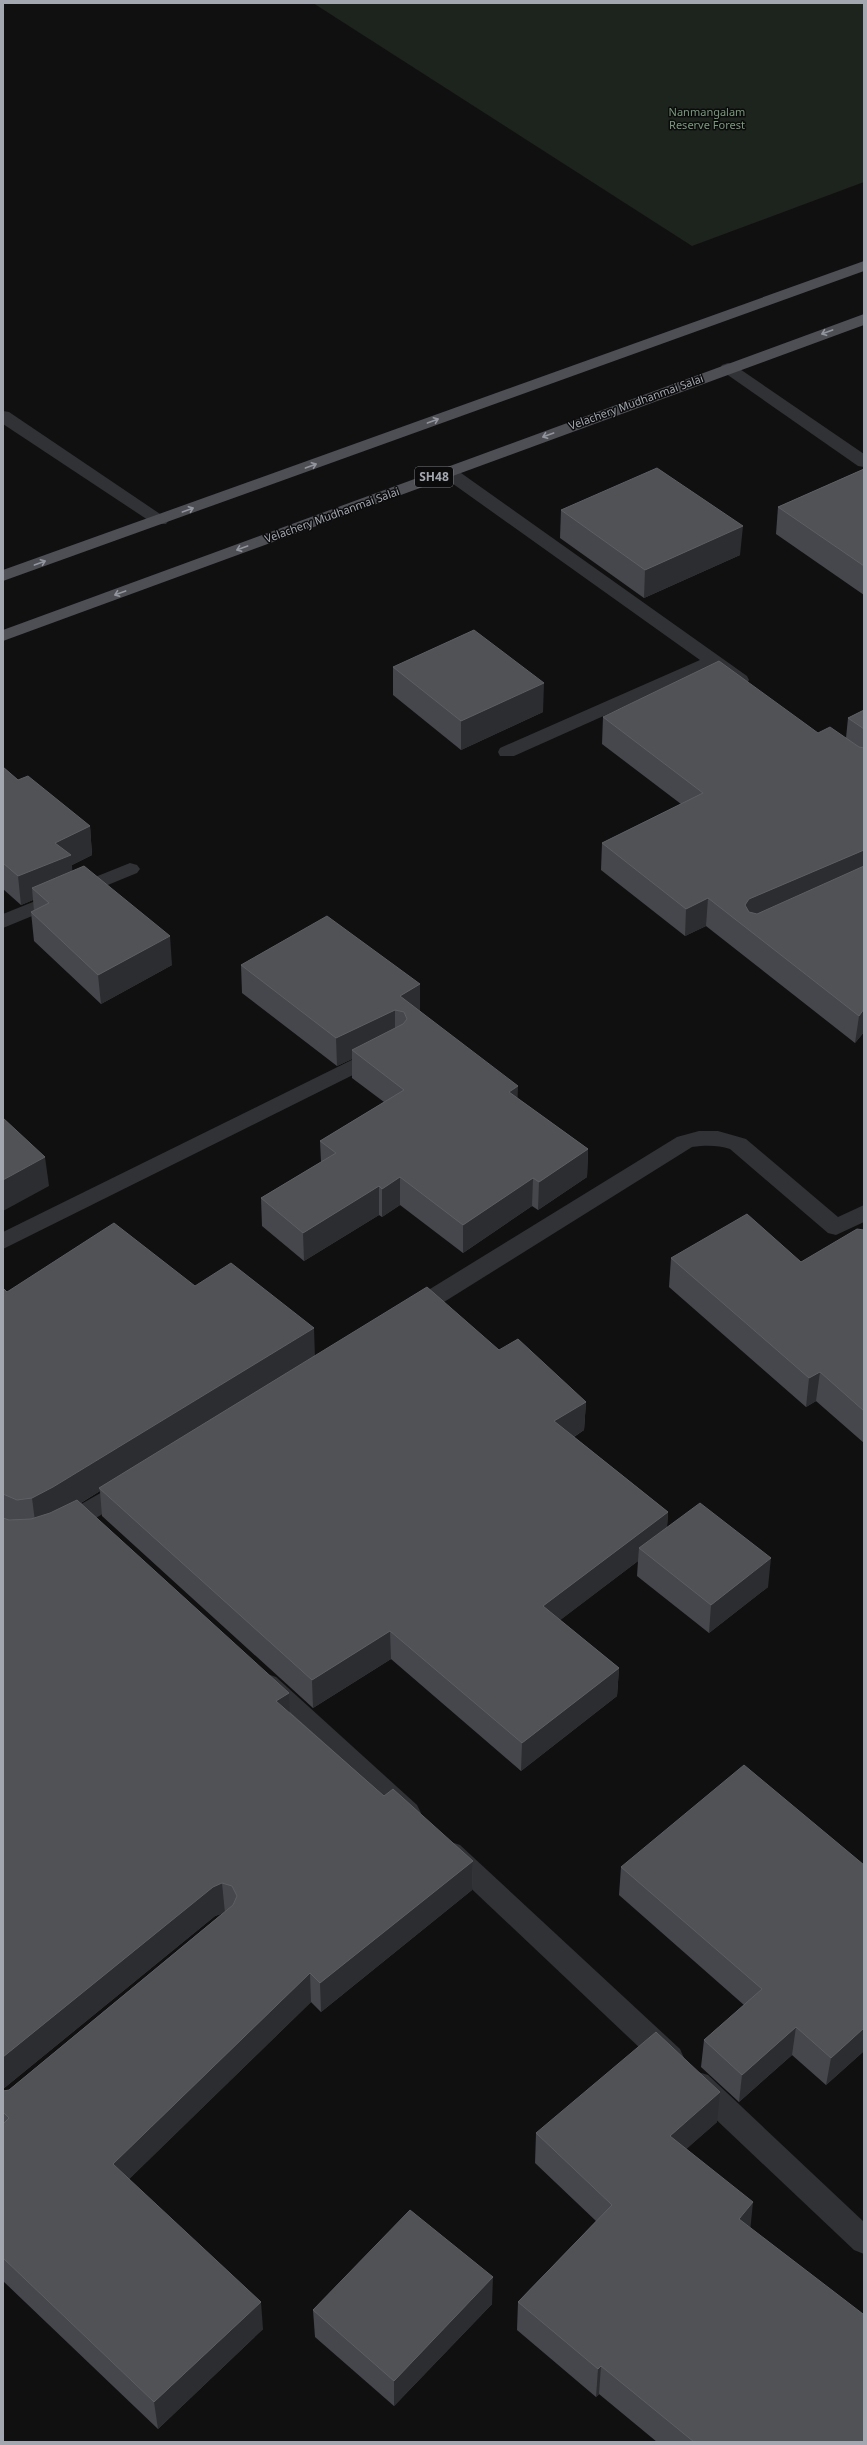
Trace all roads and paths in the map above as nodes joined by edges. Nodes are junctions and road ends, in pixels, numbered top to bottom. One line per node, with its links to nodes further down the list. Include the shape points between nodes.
1 (864, 266): 7 (main road, one-way to 1)
2 (864, 319): 3 (main road, Velachery Mudhanmai Salai / SH48, one-way to 3)
3 (728, 368): 5 (street); 6 (main road, Velachery Mudhanmai Salai / SH48, one-way to 6)
4 (3, 416): 7 (street)
5 (864, 462)
6 (448, 472): 9 (main road, Velachery Mudhanmai Salai / SH48, one-way to 9); 10 (street)
7 (160, 520): 8 (main road, one-way to 7)
8 (3, 576)
9 (3, 636)
10 (712, 661): 11 (street); 12 (street)
11 (757, 692)
12 (507, 752)
13 (130, 869): 14 (street)
14 (3, 922)
15 (396, 1046): 18 (street)
16 (864, 1213): 17 (street)
17 (836, 1227): 19 (street); 20 (street, via 738,1144 720,1137 701,1137 685,1142)
18 (3, 1241)
19 (853, 1241)
20 (394, 1322)
21 (144, 1478): 22 (street, via 92,1523)
22 (44, 1537)
23 (248, 1666): 24 (street, via 430,1833)
24 (864, 2241)

